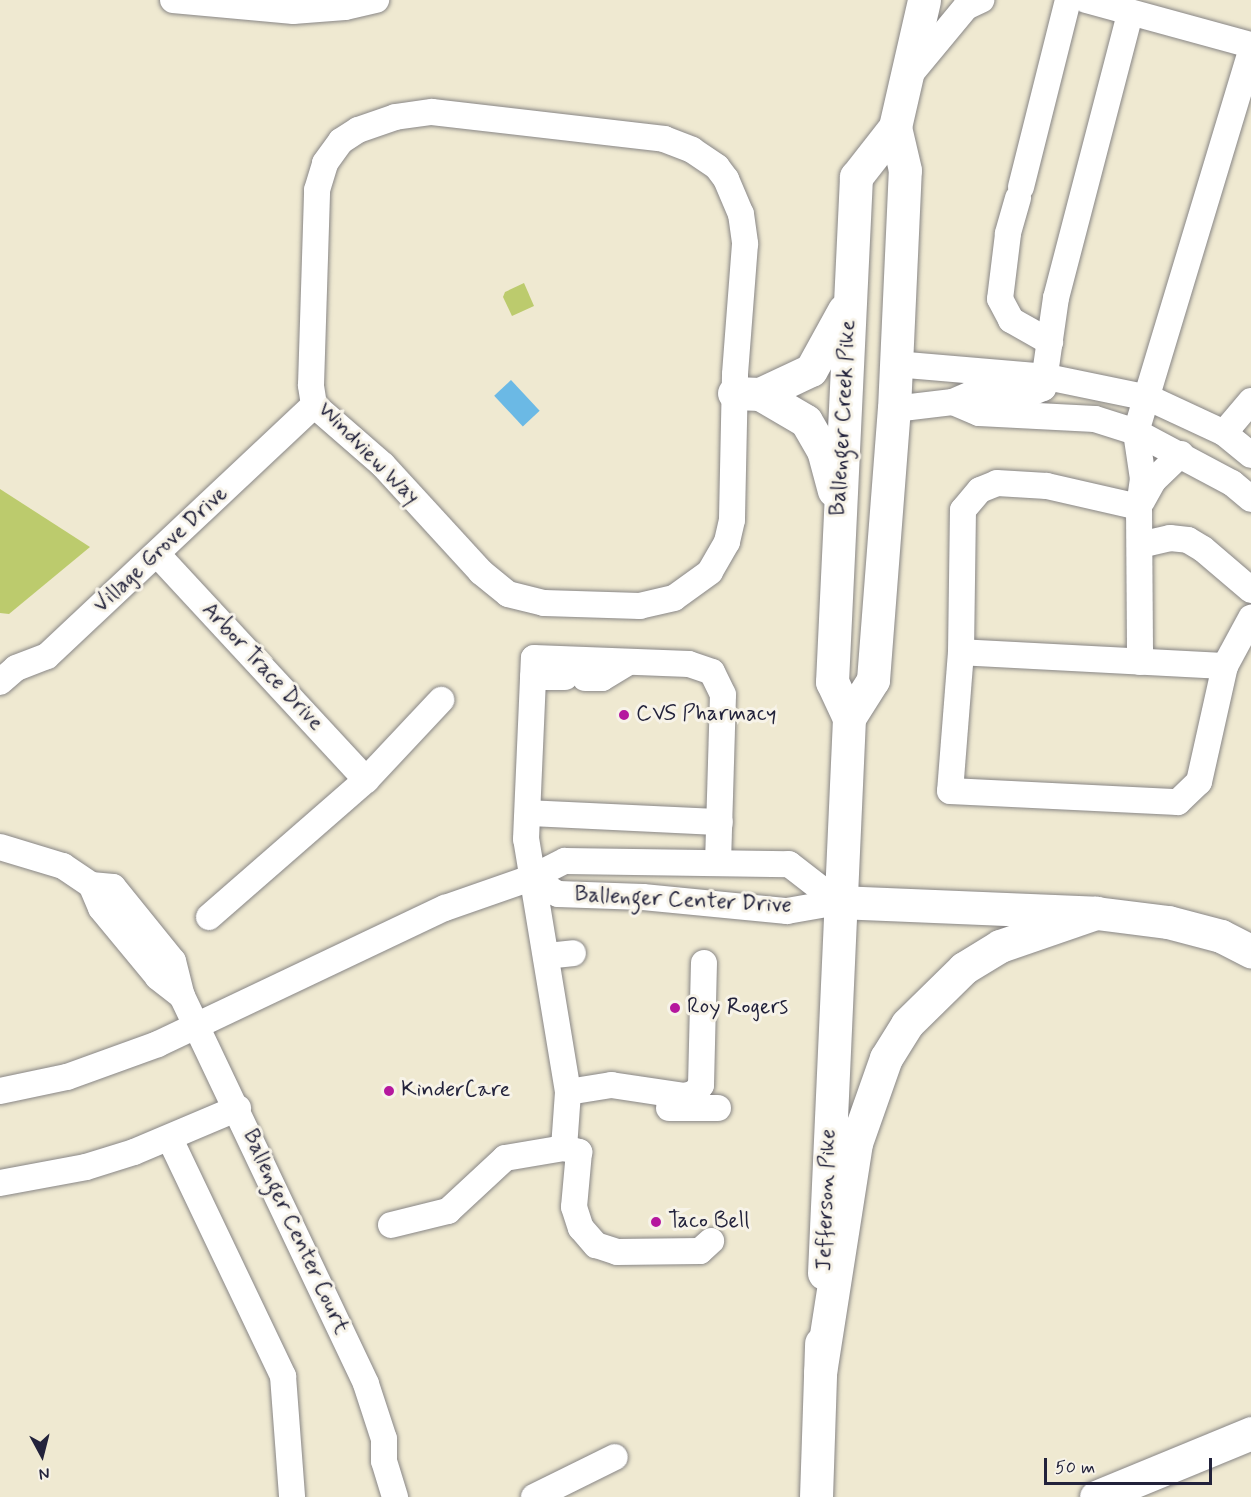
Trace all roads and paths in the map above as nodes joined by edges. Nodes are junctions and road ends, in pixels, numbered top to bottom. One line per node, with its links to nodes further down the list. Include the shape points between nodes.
1 (173, 0): 2 (street, via 293,11)
2 (376, 0)
3 (924, 0): 10 (main road, Ballenger Creek Pike)
4 (981, 0): 10 (street, via 966,7)
5 (1068, 0): 13 (street, via 1008,234 1000,299 1011,320)
6 (1086, 0): 7 (street)
7 (1130, 13): 8 (street); 13 (street, via 1056,298)
8 (1251, 45)
9 (1251, 52): 17 (street)
10 (906, 80): 11 (main road, Ballenger Creek Pike)
11 (895, 127): 12 (main road, Ballenger Creek Pike, via 856,177); 14 (main road, Ballenger Creek Pike, via 905,170)
12 (849, 300): 16 (main road, via 811,370); 28 (main road, Ballenger Creek Pike)
13 (1050, 342): 15 (street)
14 (895, 364): 15 (street); 21 (main road, Ballenger Creek Pike)
15 (1047, 377): 17 (street); 19 (street, via 1035,394 973,393)
16 (747, 393): 20 (street, Windview Way, via 732,520 722,552 693,587 674,598 640,606 544,603 502,590 382,465); 20 (street, Windview Way, via 745,244 738,206 717,167 692,150 664,139 432,112 395,117 358,130 341,141 325,163 317,190 311,386); 28 (main road, via 806,421 823,450)
17 (1149, 398): 22 (street); 23 (street)
18 (1251, 401): 23 (street)
19 (953, 402): 21 (street); 22 (street, via 979,413 1095,419)
20 (314, 405): 30 (street, Village Grove Drive)
21 (894, 409): 40 (main road, Ballenger Creek Pike, via 873,680)
22 (1136, 432): 24 (street); 27 (street, via 1143,479)
23 (1224, 433): 25 (street)
24 (1181, 453): 26 (street); 27 (street, via 1153,481)
25 (1251, 455)
26 (1251, 499)
27 (1139, 507): 29 (street); 33 (street, via 1047,486 997,483 980,490 963,510)
28 (840, 513): 40 (main road, Ballenger Creek Pike, via 832,682)
29 (1140, 545): 31 (street, via 1170,538 1188,540); 35 (street)
30 (157, 554): 38 (street, Village Grove Drive, via 47,656 16,668); 41 (street, Arbor Trace Drive)
31 (1251, 590)
32 (1251, 618): 36 (street)
33 (961, 652): 35 (street); 36 (street, via 950,791 1178,802 1199,782)
34 (629, 662): 37 (street, via 602,678); 37 (street, via 534,658); 43 (street, via 689,664 712,672 720,684)
35 (1140, 662): 36 (street)
36 (1225, 666)
37 (533, 677): 42 (street)
38 (0, 682)
39 (441, 700): 41 (street)
40 (849, 718): 47 (main road, Ballenger Creek Pike)
41 (366, 780): 49 (street)
42 (528, 813): 43 (street); 46 (street)
43 (720, 822): 45 (street)
44 (0, 847): 54 (street, Ballenger Center Court, via 63,866 91,885 101,908 158,977 182,996)
45 (718, 863): 46 (street, Ballenger Center Drive, via 564,861); 47 (street, Ballenger Center Drive, via 789,864)
46 (531, 878): 47 (street, Ballenger Center Drive, via 558,894 643,897 787,911); 52 (street); 54 (street, Ballenger Center Drive, via 445,908)
47 (838, 902): 48 (main road); 65 (main road, Jefferson Pike)
48 (1096, 914): 50 (main road, via 1168,921 1221,936); 65 (main road, via 1000,945 964,968 907,1024 885,1058 856,1143)
49 (208, 916)
50 (1251, 951)
51 (573, 953): 52 (street)
52 (546, 956): 57 (street)
53 (704, 963): 55 (street, via 701,1085 695,1093 685,1096)
54 (200, 1027): 56 (street, Ballenger Center Drive, via 67,1077); 58 (street, Ballenger Center Court)
55 (611, 1085): 57 (street); 59 (street, via 626,1104)
56 (0, 1091)
57 (568, 1092): 61 (street)
58 (238, 1108): 60 (street); 71 (street, Ballenger Center Court, via 366,1384 384,1439 384,1461)
59 (718, 1108)
60 (170, 1139): 62 (street, via 86,1167); 70 (street, via 284,1376)
61 (564, 1148): 63 (street, via 505,1158 448,1211); 64 (street, via 579,1152 574,1208 580,1228 596,1245 616,1252 700,1251)
62 (0, 1183)
63 (391, 1225)
64 (711, 1241)
65 (820, 1373): 73 (main road, Jefferson Pike)
66 (1251, 1416): 69 (main road)
67 (1251, 1433): 69 (main road)
68 (615, 1457): 72 (street)
69 (1135, 1480): 74 (main road)
70 (292, 1497)
71 (394, 1497)
72 (534, 1497)
73 (816, 1497)
74 (1096, 1497)

